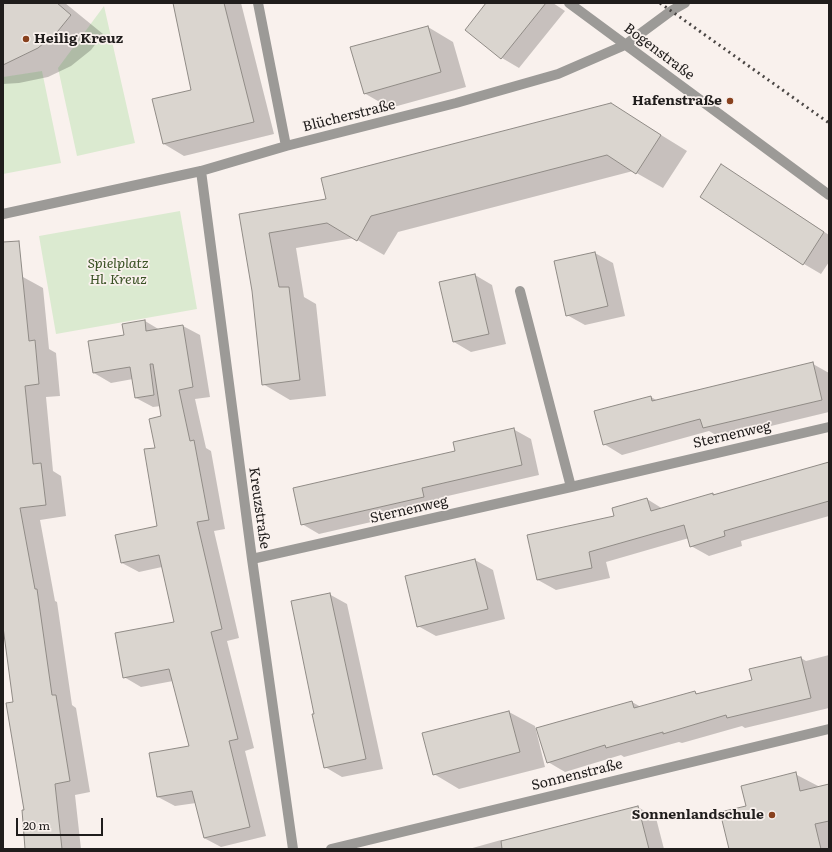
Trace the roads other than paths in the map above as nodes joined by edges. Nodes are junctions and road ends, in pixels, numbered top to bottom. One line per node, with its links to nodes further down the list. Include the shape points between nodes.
1 (258, 3): 5 (street)
2 (569, 3): 4 (street, Bogenstraße)
3 (684, 3): 4 (street, Blücherstraße)
4 (625, 45): 5 (street, Blücherstraße, via 558,74); 7 (street, Bogenstraße)
5 (286, 146): 6 (street, Blücherstraße)
6 (201, 171): 8 (street, Blücherstraße); 12 (street, Kreuzstraße)
7 (829, 196)
8 (3, 214)
9 (520, 291): 11 (street)
10 (829, 427): 11 (street, Sternenweg)
11 (572, 487): 12 (street, Sternenweg)
12 (252, 559): 14 (street, Kreuzstraße)
13 (829, 729): 15 (street, Sonnenstraße)
14 (293, 849)
15 (331, 849)

